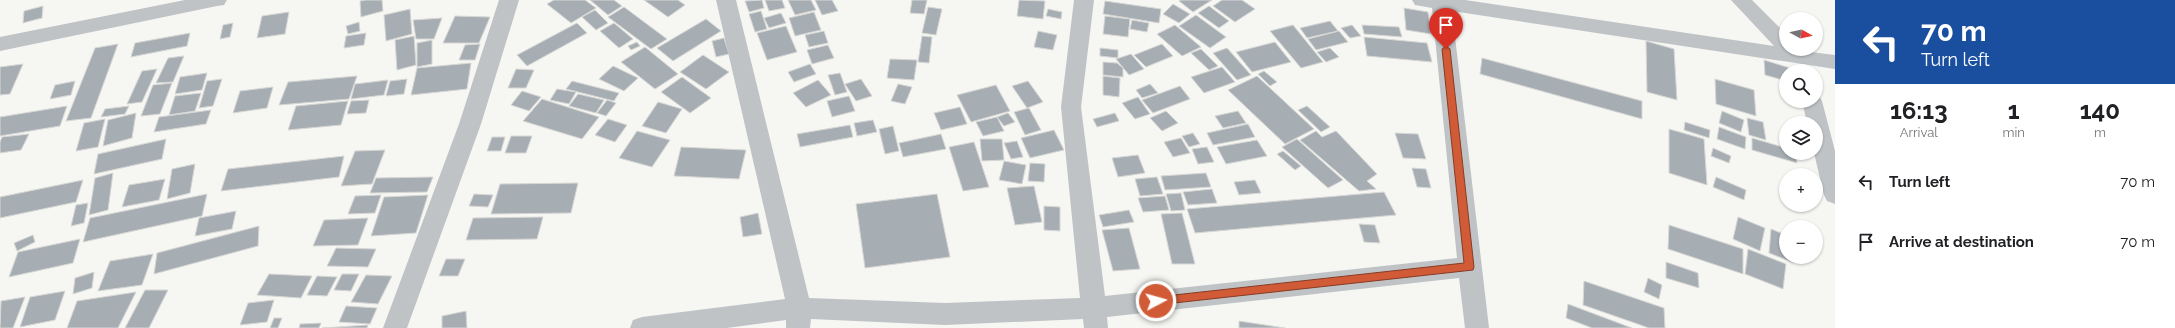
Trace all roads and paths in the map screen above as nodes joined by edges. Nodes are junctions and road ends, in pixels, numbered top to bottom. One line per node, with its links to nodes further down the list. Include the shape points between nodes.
1 (217, 0): 8 (street)
2 (509, 0): 17 (street, via 470,124)
3 (726, 0): 15 (street)
4 (1084, 0): 16 (street, via 1071,107)
5 (1741, 0): 7 (street)
6 (1435, 1): 9 (street); 14 (street)
7 (1779, 40)
8 (0, 44)
9 (1779, 54)
10 (1795, 56): 11 (street)
11 (1835, 62)
12 (1814, 108): 13 (street)
13 (1835, 195)
14 (1470, 267): 16 (street); 19 (street)
15 (798, 318): 16 (street, via 945,314); 18 (street)
16 (1094, 318)
17 (395, 328)
18 (642, 328)
19 (1477, 328)

